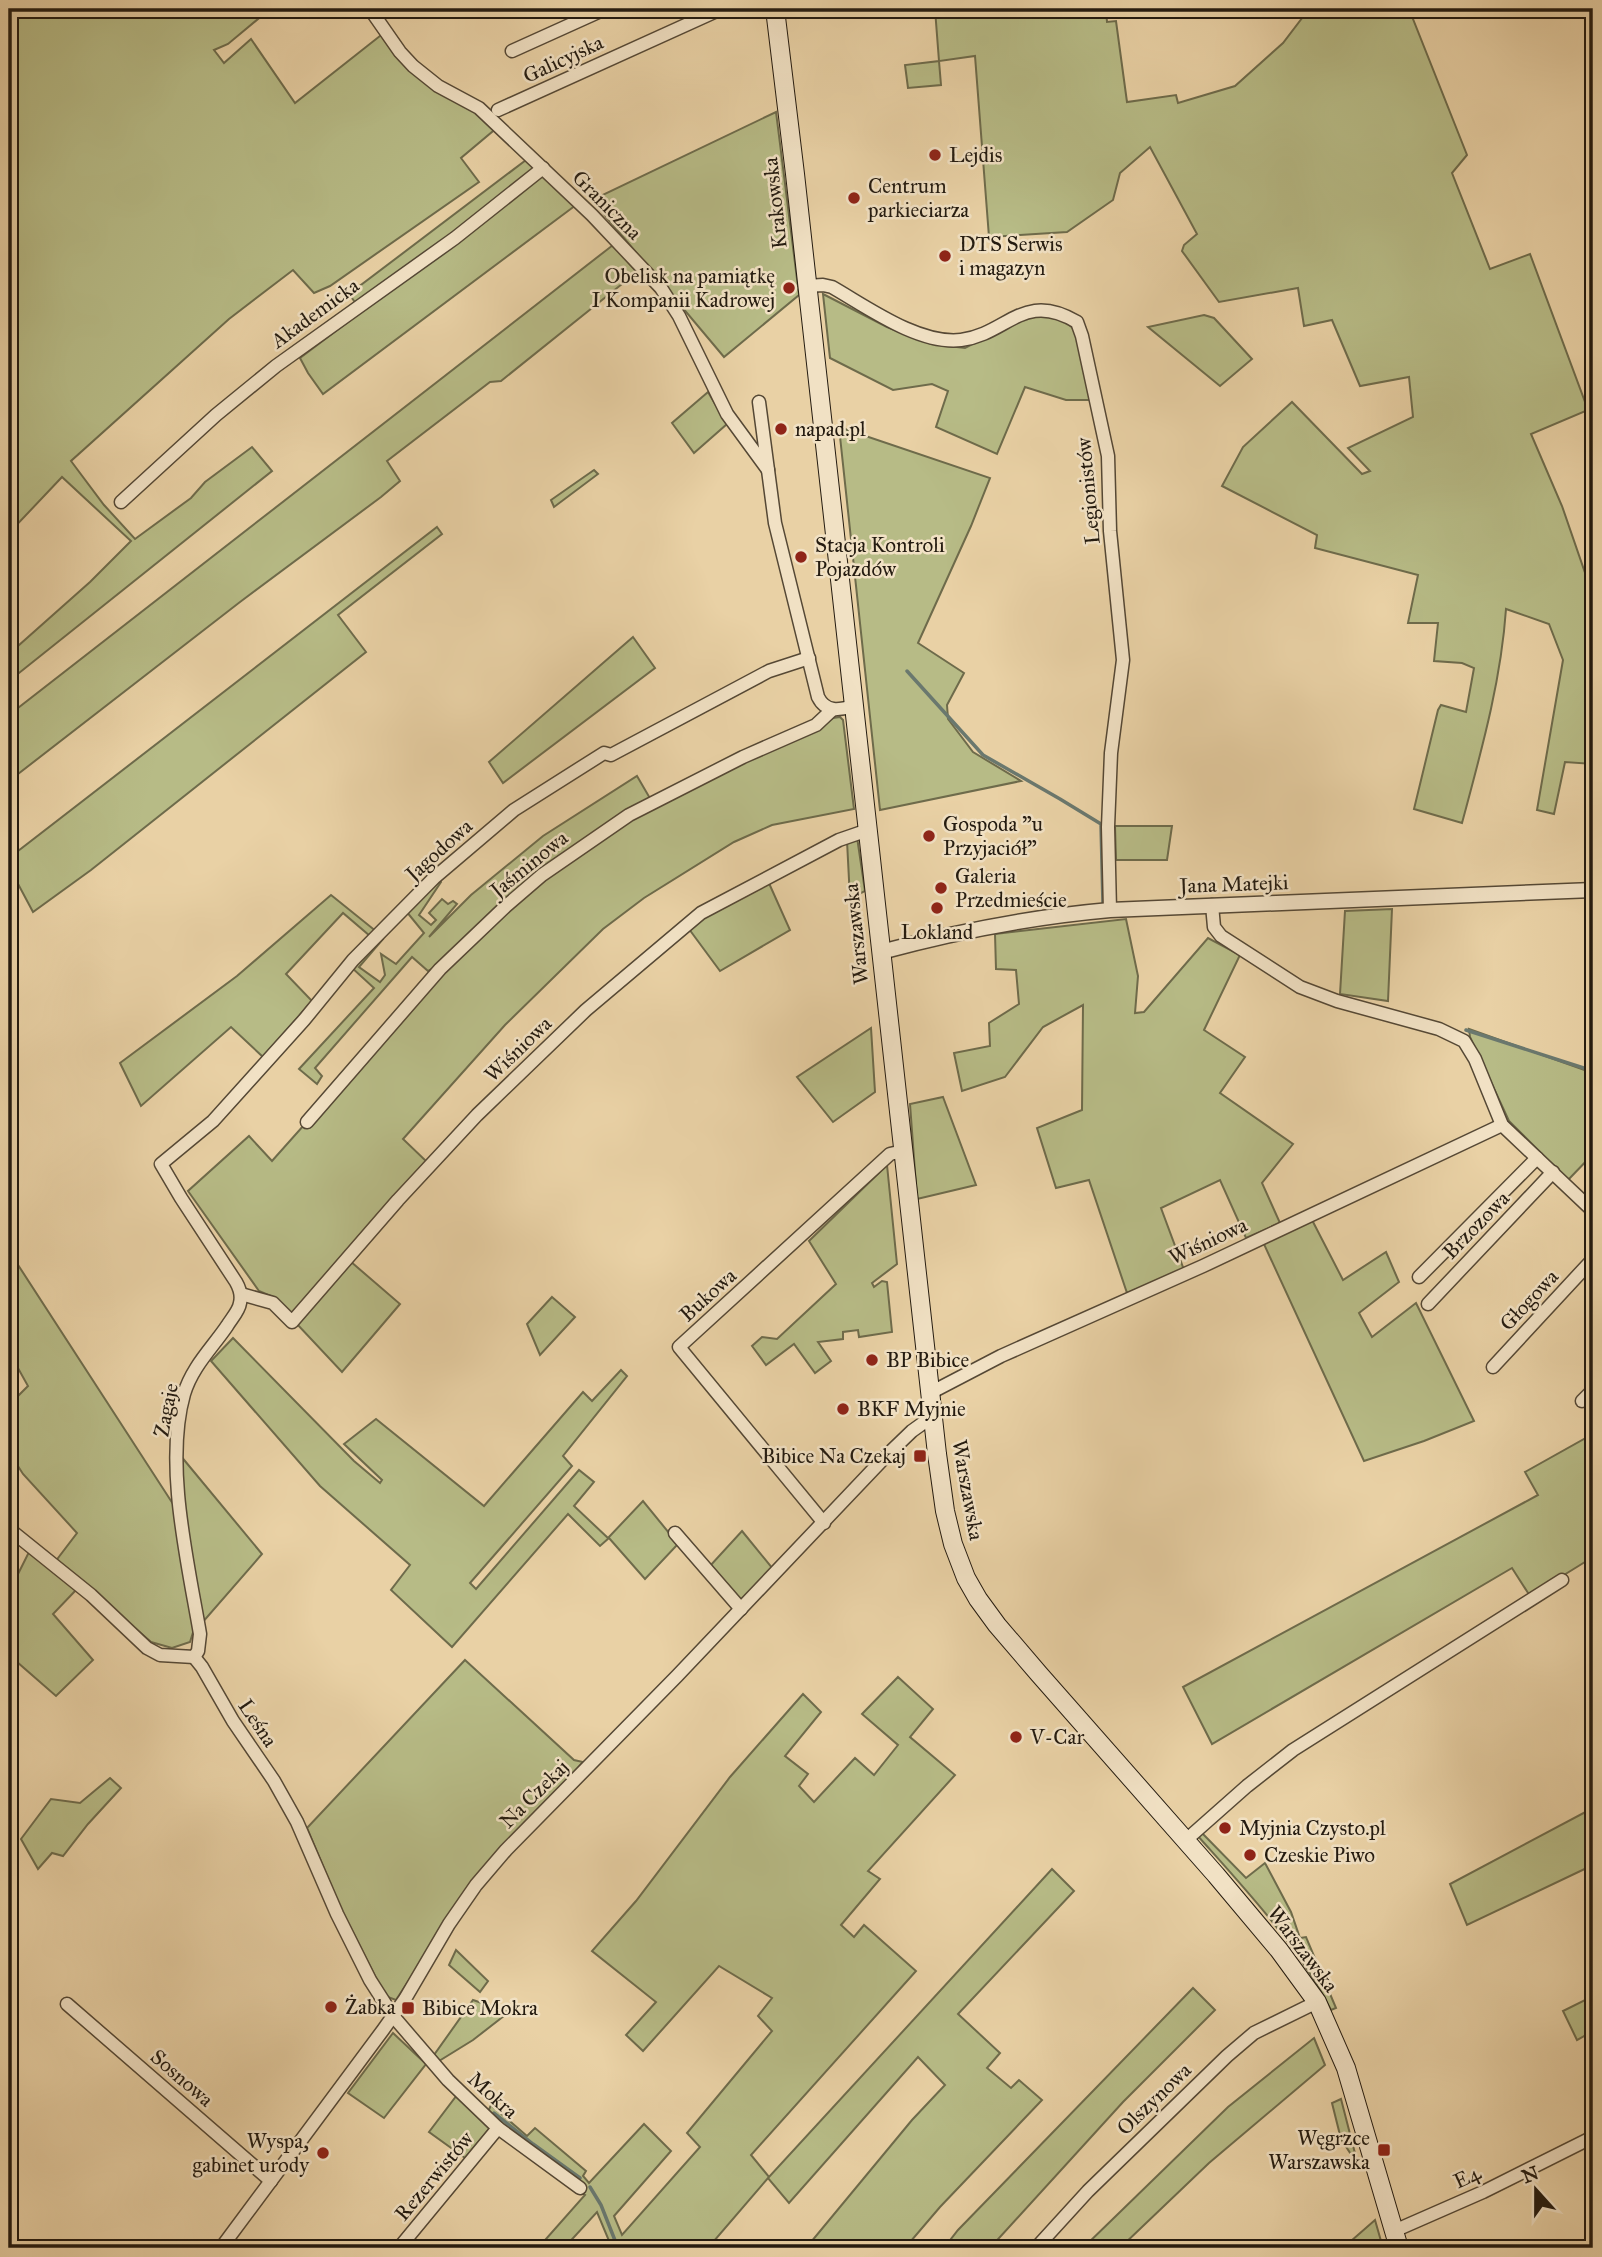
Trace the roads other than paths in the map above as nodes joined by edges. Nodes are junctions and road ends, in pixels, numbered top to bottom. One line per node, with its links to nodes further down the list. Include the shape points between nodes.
1 (370, 9): 7 (street, Graniczna, via 413,66 479,108)
2 (605, 9): 5 (street)
3 (721, 9): 6 (street, Galicyjska)
4 (775, 9): 8 (main road, Krakowska)
5 (512, 51)
6 (498, 110)
7 (543, 168): 10 (street, Graniczna, via 661,288 727,414); 11 (street, Akademicka, via 455,238 276,366)
8 (807, 286): 12 (main road, Krakowska); 19 (street, Legionistów, via 832,287 892,321 939,339 974,338 1037,310 1054,311 1077,322 1108,456 1110,531 1123,660 1111,753)
9 (759, 402): 10 (street, Graniczna)
10 (768, 470): 13 (street, Graniczna, via 775,523)
11 (121, 502)
12 (833, 518): 14 (main road, Warszawska)
13 (808, 658): 15 (street, Graniczna, via 820,702); 29 (street, Jagodowa, via 769,671 611,755 604,753 514,810 433,878 353,960 213,1121 161,1164)
14 (854, 706): 15 (street); 16 (main road, Warszawska)
15 (832, 709): 21 (street, Jaśminowa, via 816,725 629,815 542,875 440,969)
16 (868, 830): 20 (main road, Warszawska); 29 (street, Wiśniowa, via 839,840 701,913 586,1010 477,1115 292,1322 273,1303)
17 (1593, 890): 18 (street, Jana Matejki)
18 (1212, 905): 19 (street, Jana Matejki); 22 (street, via 1213,927 1222,936 1300,987 1439,1028 1464,1041)
19 (1110, 909): 20 (street, Jana Matejki, via 970,929)
20 (881, 952): 23 (main road, Warszawska)
21 (307, 1122)
22 (1503, 1125): 24 (street); 33 (street, Wiśniowa)
23 (903, 1151): 33 (main road, Warszawska); 36 (street, Bukowa, via 890,1154 679,1347)
24 (1538, 1158): 25 (street); 28 (street, Brzozowa)
25 (1553, 1172): 26 (street); 30 (street, Brzozowa)
26 (1593, 1211)
27 (1593, 1259): 31 (street, Głogowa)
28 (1419, 1278)
29 (241, 1294): 41 (street, Zagaje, via 240,1305 196,1367 184,1393 179,1422 179,1503 200,1634)
30 (1428, 1304)
31 (1493, 1367)
32 (1593, 1390): 34 (street)
33 (930, 1393): 35 (main road, Warszawska)
34 (1582, 1401)
35 (933, 1416): 36 (street, Na Czekaj, via 912,1431); 42 (main road, Warszawska, via 949,1532 978,1598)
36 (824, 1522): 40 (street, Na Czekaj)
37 (9, 1530): 41 (street, via 91,1595 147,1648 160,1655)
38 (675, 1533): 40 (street)
39 (1562, 1580): 42 (street, via 1293,1750)
40 (741, 1609): 45 (street, Na Czekaj, via 506,1850 449,1924)
41 (194, 1657): 45 (street, Leśna, via 297,1822 337,1914)
42 (1186, 1840): 43 (main road, Warszawska)
43 (1317, 2001): 50 (main road, Warszawska, via 1346,2068); 53 (street, Olszynowa, via 1254,2033 1227,2056 1087,2191)
44 (67, 2004): 48 (street, Sosnowa)
45 (393, 2016): 46 (street, Mokra, via 448,2080); 48 (street, Na Czekaj)
46 (498, 2128): 49 (street, Mokra); 52 (street, Rezerwistów)
47 (1593, 2137): 50 (street, E4)
48 (271, 2181): 51 (street, Na Czekaj)
49 (580, 2188)
50 (1397, 2240)
51 (221, 2248)
52 (399, 2248)
53 (1036, 2248)

